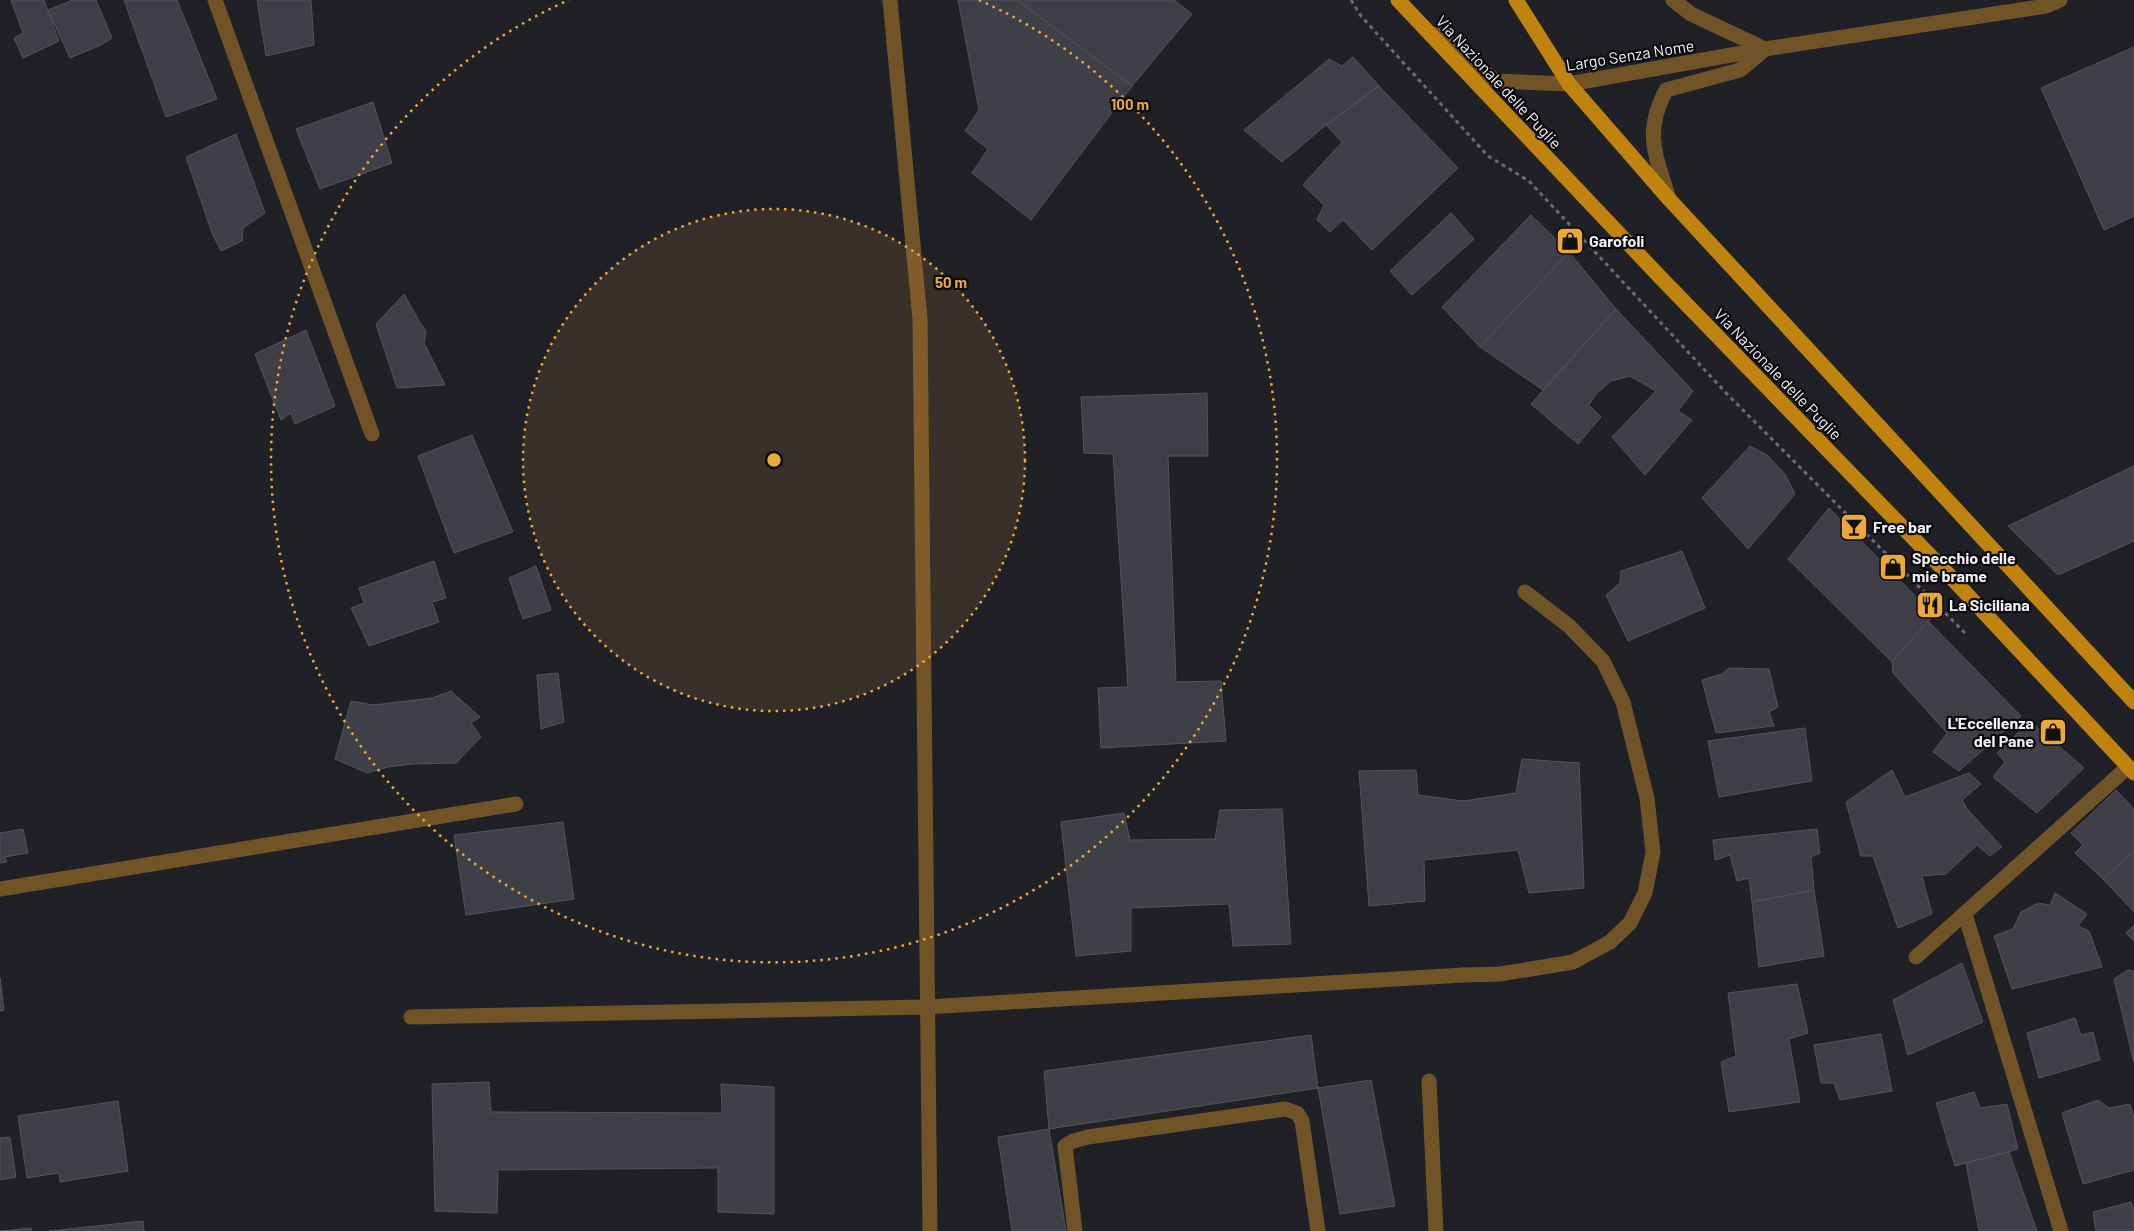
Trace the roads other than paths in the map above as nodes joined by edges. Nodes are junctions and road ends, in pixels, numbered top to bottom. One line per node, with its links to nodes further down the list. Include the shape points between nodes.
1 (215, 0): 10 (street)
2 (890, 0): 18 (street, via 920,319)
3 (1516, 0): 8 (main road)
4 (1673, 0): 7 (street, Largo Senza Nome, via 1692,14)
5 (2060, 0): 7 (street, Largo Senza Nome, via 2046,6)
6 (1401, 4): 8 (street, Largo Senza Nome, via 1496,82); 13 (main road, Via Nazionale delle Puglie, via 1941,567)
7 (1765, 49): 8 (street, Largo Senza Nome); 9 (street, via 1740,70 1666,90 1656,109 1652,133)
8 (1570, 84): 9 (main road)
9 (1669, 199): 12 (main road)
10 (372, 434)
11 (1525, 592): 18 (street, via 1569,626 1603,661 1623,702 1647,798 1653,852 1645,893 1630,923 1610,942 1573,962 1500,974)
12 (2134, 702)
13 (2131, 770): 16 (street)
14 (516, 804): 15 (street)
15 (0, 889)
16 (1965, 914): 17 (street); 25 (street)
17 (1916, 957)
18 (926, 1007): 19 (street); 21 (street)
19 (411, 1017)
20 (1429, 1081): 24 (street)
21 (930, 1231)
22 (1076, 1231): 23 (street, via 1065,1146 1073,1141 1286,1109 1297,1113 1302,1121)
23 (1318, 1231)
24 (1436, 1231)
25 (2061, 1231)

